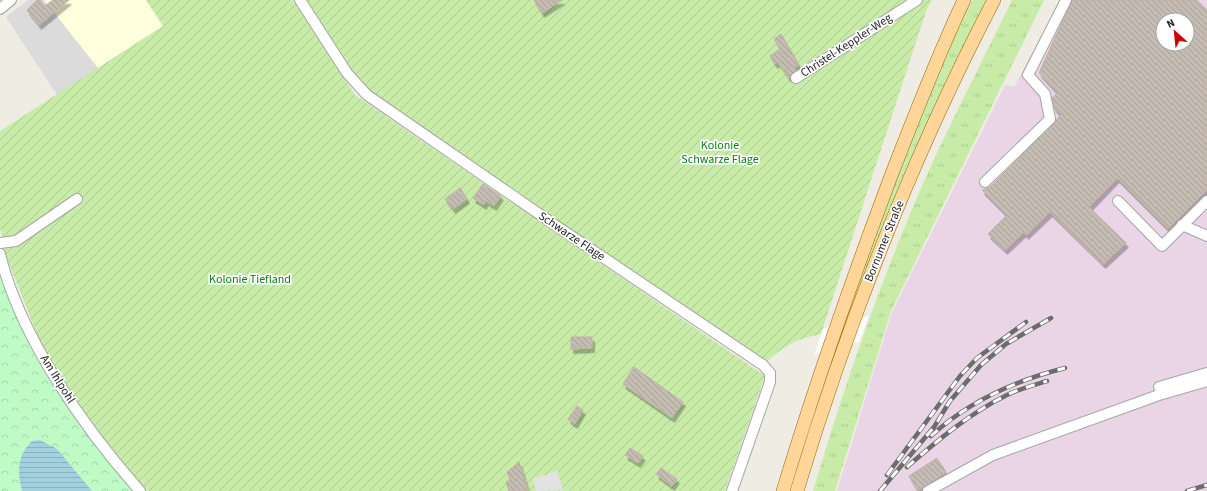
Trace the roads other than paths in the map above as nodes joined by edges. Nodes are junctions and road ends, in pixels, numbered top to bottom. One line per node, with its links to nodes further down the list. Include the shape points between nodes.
1 (11, 0): 7 (street)
2 (300, 0): 21 (street, Schwarze Flage, via 347,73 367,95 763,365 770,373 770,382)
3 (916, 0): 8 (street, Christel-Keppler-Weg)
4 (964, 0): 22 (main road, Bornumer Straße, via 914,118 837,325)
5 (994, 0): 23 (main road, Bornumer Straße, via 931,129 886,236 844,346)
6 (1066, 0): 9 (street, via 1028,75 1045,94 1050,119)
7 (0, 9)
8 (796, 78)
9 (985, 182)
10 (77, 199): 15 (street, via 16,241)
11 (1118, 201): 13 (street, via 1162,246)
12 (1207, 201): 13 (street)
13 (1182, 225): 14 (street)
14 (1207, 236)
15 (0, 243)
16 (0, 254): 20 (street, Am Ihlpohl, via 16,301 38,347 88,427)
17 (1207, 373): 19 (street)
18 (1207, 381): 24 (street, via 1159,395 993,455)
19 (1159, 387)
20 (140, 491)
21 (732, 491)
22 (783, 491)
23 (797, 491)
24 (928, 491)

